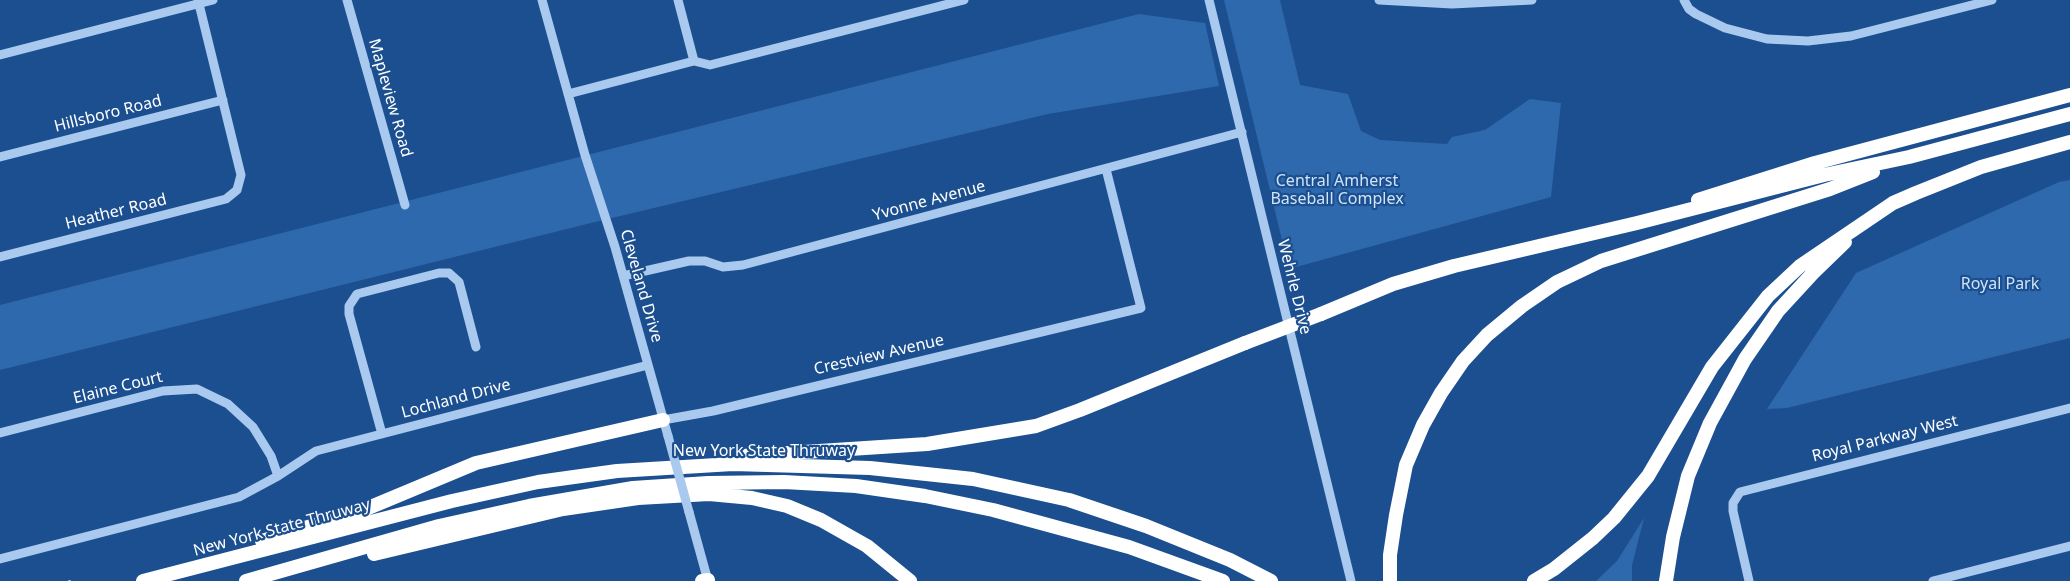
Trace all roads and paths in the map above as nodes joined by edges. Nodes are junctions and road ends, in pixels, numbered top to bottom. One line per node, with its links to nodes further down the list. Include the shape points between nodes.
1 (213, 0): 11 (street)
2 (347, 0): 23 (street, Mapleview Road)
3 (542, 0): 14 (street, Cleveland Drive)
4 (678, 0): 13 (street)
5 (964, 0): 13 (street, via 710,65)
6 (1209, 0): 18 (street, Wehrle Drive)
7 (1381, 0): 8 (street, via 1452,4)
8 (1532, 0)
9 (1684, 0): 10 (street, via 1696,14 1725,28 1767,39 1808,41 1851,36)
10 (1992, 0)
11 (198, 2): 12 (street); 16 (street)
12 (0, 55)
13 (694, 61): 14 (street)
14 (568, 94): 27 (street, Cleveland Drive)
15 (2070, 95): 25 (highway, via 1769,176)
16 (223, 100): 20 (street, Hillsboro Road); 26 (street, Heather Road, via 241,175 237,190 226,199)
17 (2070, 114): 21 (highway)
18 (1242, 132): 22 (street, Yvonne Avenue); 46 (street, Wehrle Drive)
19 (2070, 142): 24 (highway, via 1962,173 1893,203)
20 (0, 157)
21 (1909, 157): 25 (highway); 47 (highway, via 1830,189 1601,261 1557,282 1522,306 1463,361 1423,425 1406,465 1390,555)
22 (1106, 169): 27 (street, Yvonne Avenue, via 743,265 723,267 689,261); 31 (street, Crestview Avenue, via 1141,308)
23 (405, 205)
24 (1868, 220): 48 (highway, via 1800,266 1768,296 1712,366 1648,476 1628,501 1593,538); 49 (highway, via 1778,311 1745,359 1710,423 1688,476)
25 (1637, 223): 34 (highway, bridge, via 1394,284 1036,426 927,444 737,457)
26 (0, 257)
27 (623, 276): 29 (street, Cleveland Drive)
28 (476, 347): 33 (street, via 459,282 449,273 357,294 349,314)
29 (648, 365): 31 (street, Cleveland Drive); 33 (street, Lochland Drive)
30 (2070, 408): 50 (street, Royal Parkway West, via 1740,492 1733,503)
31 (663, 420): 39 (street, Cleveland Drive, bridge); 40 (highway, via 476,463 361,511)
32 (0, 433): 35 (street, Elaine Court, via 163,391 197,389 228,405 253,427)
33 (382, 434): 35 (street, Lochland Drive, via 316,451)
34 (687, 465): 41 (highway, New York State Thruway, via 528,485); 45 (highway, New York State Thruway, via 870,468 973,479 1068,500 1146,526)
35 (278, 474): 37 (street, Lochland Drive, via 239,497)
36 (2070, 546): 51 (street)
37 (0, 558)
38 (261, 577): 42 (highway, New York State Thruway); 43 (highway, via 342,562 563,509 638,498 709,494 752,498 821,520 867,546); 44 (highway, New York State Thruway, via 440,526 529,506 633,488 784,482 856,486 993,510 1129,547)
39 (706, 580)
40 (136, 581)
41 (143, 581)
42 (246, 581)
43 (910, 581)
44 (1223, 581)
45 (1271, 581)
46 (1351, 581)
47 (1390, 581)
48 (1534, 581)
49 (1666, 581)
50 (1749, 581)
51 (1933, 581)

